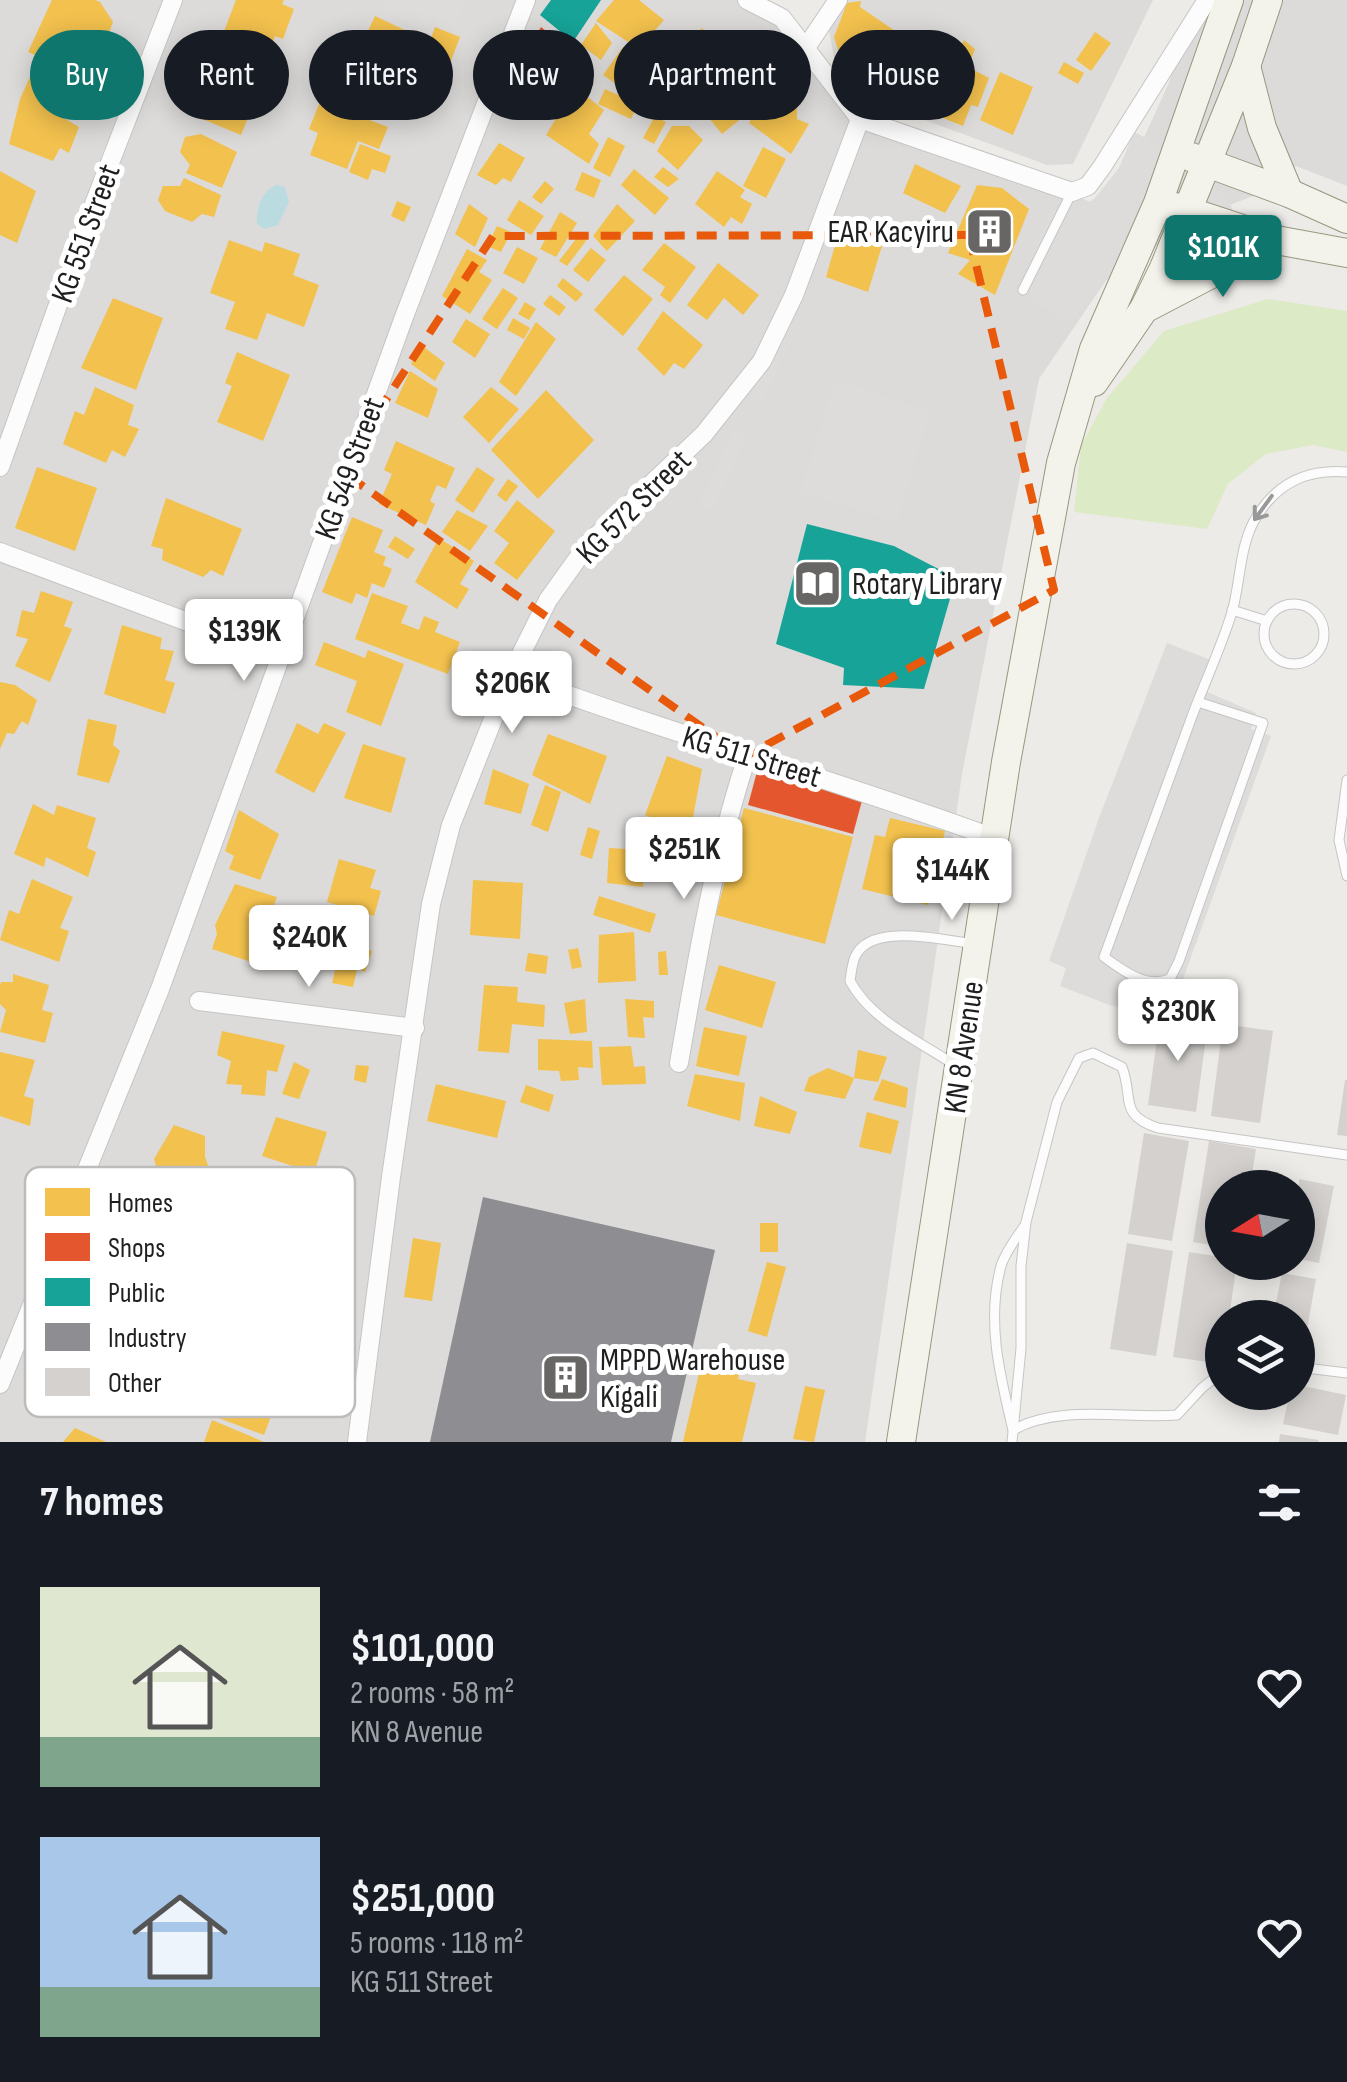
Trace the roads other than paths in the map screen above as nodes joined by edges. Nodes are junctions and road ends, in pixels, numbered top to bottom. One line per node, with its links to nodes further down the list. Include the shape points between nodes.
1 (173, 0): 27 (street, KG 551 Street)
2 (526, 0): 32 (street, KG 549 Street)
3 (747, 0): 8 (street)
4 (838, 0): 9 (street)
5 (1206, 0): 17 (street, via 1088,186)
6 (1229, 0): 15 (main road, KN 8 Avenue)
7 (1268, 0): 11 (main road, KN 8 Avenue)
8 (786, 9)
9 (811, 39)
10 (811, 53): 12 (street)
11 (1246, 66): 16 (main road, KN 8 Avenue); 18 (main road)
12 (831, 79)
13 (859, 120): 33 (street, KG 572 Street, via 762,361 704,434 588,544 548,600)
14 (866, 120): 17 (street)
15 (1176, 152): 16 (main road); 19 (main road, KN 8 Avenue)
16 (1206, 163): 18 (main road); 20 (main road, KN 8 Avenue)
17 (1065, 190): 24 (lane)
18 (1289, 193): 21 (main road)
19 (1158, 203): 20 (main road); 26 (main road, KN 8 Avenue, via 1094,349)
20 (1189, 211): 22 (main road); 25 (main road, KN 8 Avenue)
21 (1347, 219)
22 (1276, 240): 23 (main road); 25 (main road)
23 (1347, 253)
24 (1023, 290)
25 (1144, 309): 26 (main road, KN 8 Avenue)
26 (1072, 418): 37 (main road, KN 8 Avenue)
27 (0, 467)
28 (1347, 472): 30 (lane, one-way to 30, via 1296,478 1276,491 1254,518)
29 (0, 552): 32 (street)
30 (1232, 610): 31 (lane); 34 (lane)
31 (1267, 621): 31 (lane, via 1266,645 1279,660 1298,664 1322,647 1324,627 1305,605 1285,604)
32 (280, 656): 45 (street, KG 549 Street)
33 (510, 674): 35 (street, KG 511 Street); 41 (street, KG 572 Street, via 450,825 431,904)
34 (1198, 702): 34 (lane, via 1104,956 1160,984 1170,980 1179,961 1263,723)
35 (747, 757): 37 (street, KG 511 Street); 42 (street, via 711,886)
36 (1347, 780): 38 (lane, via 1340,840)
37 (994, 838): 39 (main road, KN 8 Avenue)
38 (1347, 876)
39 (978, 944): 43 (main road, KN 8 Avenue); 43 (lane, via 874,939 856,954 850,981 873,1012)
40 (199, 1001): 41 (street)
41 (415, 1028): 53 (street, KG 572 Street)
42 (679, 1063)
43 (960, 1068): 54 (main road, KN 8 Avenue)
44 (1347, 1156): 46 (lane, via 1140,1122 1127,1103 1122,1068 1093,1053 1078,1058 1057,1102)
45 (88, 1167)
46 (1026, 1222): 52 (lane); 52 (lane, via 1002,1263 993,1313)
47 (25, 1322): 50 (street, KG 549 Street)
48 (1315, 1369): 49 (lane)
49 (1347, 1373)
50 (0, 1384)
51 (1205, 1386): 52 (lane, via 1178,1415 1060,1414)
52 (1013, 1430): 55 (lane)
53 (357, 1442)
54 (900, 1442)
55 (1012, 1442)

